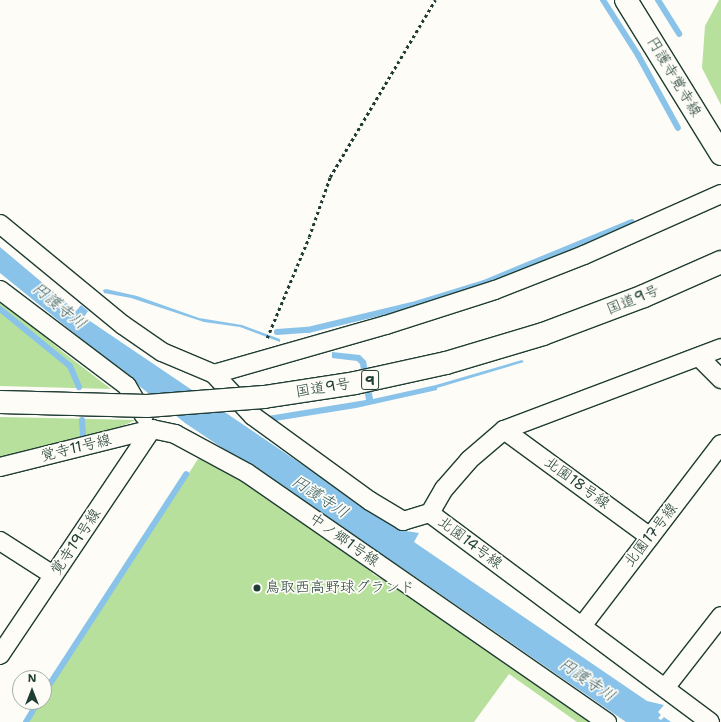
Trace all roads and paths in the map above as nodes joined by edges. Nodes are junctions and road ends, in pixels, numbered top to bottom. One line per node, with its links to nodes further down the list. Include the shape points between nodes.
1 (435, 0): 9 (path, via 330,177 309,237 265,343)
2 (626, 0): 3 (main road, 円護寺覚寺線)
3 (721, 154)
4 (721, 194): 9 (street, via 584,255 495,290 386,325)
5 (0, 224): 11 (street, via 123,325 162,352)
6 (721, 262): 13 (main road, 国道9号 / 9, bridge, via 644,296 543,334 446,363 355,383 264,397 147,406)
7 (0, 290): 14 (street, via 127,386)
8 (721, 348): 10 (street, 北園14号線)
9 (264, 358): 11 (street)
10 (700, 358): 12 (street); 15 (street, 北園14号線)
11 (214, 374): 18 (street, via 253,416 370,501 403,521)
12 (721, 379)
13 (0, 402)
14 (152, 428): 17 (street, 覚寺11号線); 21 (street, 覚寺19号線); 26 (street, 中ノ郷1号線, via 176,434 247,473)
15 (504, 430): 18 (street, 北園14号線, via 469,460 444,489); 19 (street, 北園18号線)
16 (721, 444): 19 (street, 北園17号線)
17 (0, 467)
18 (430, 512): 23 (street, 北園14号線)
19 (650, 537): 23 (street, 北園17号線)
20 (0, 541): 21 (street)
21 (53, 575): 24 (street, 覚寺19号線)
22 (721, 616): 25 (street)
23 (582, 626): 25 (street, 北園14号線)
24 (0, 655)
25 (665, 688): 27 (street, 北園14号線)
26 (607, 722)
27 (710, 722)

